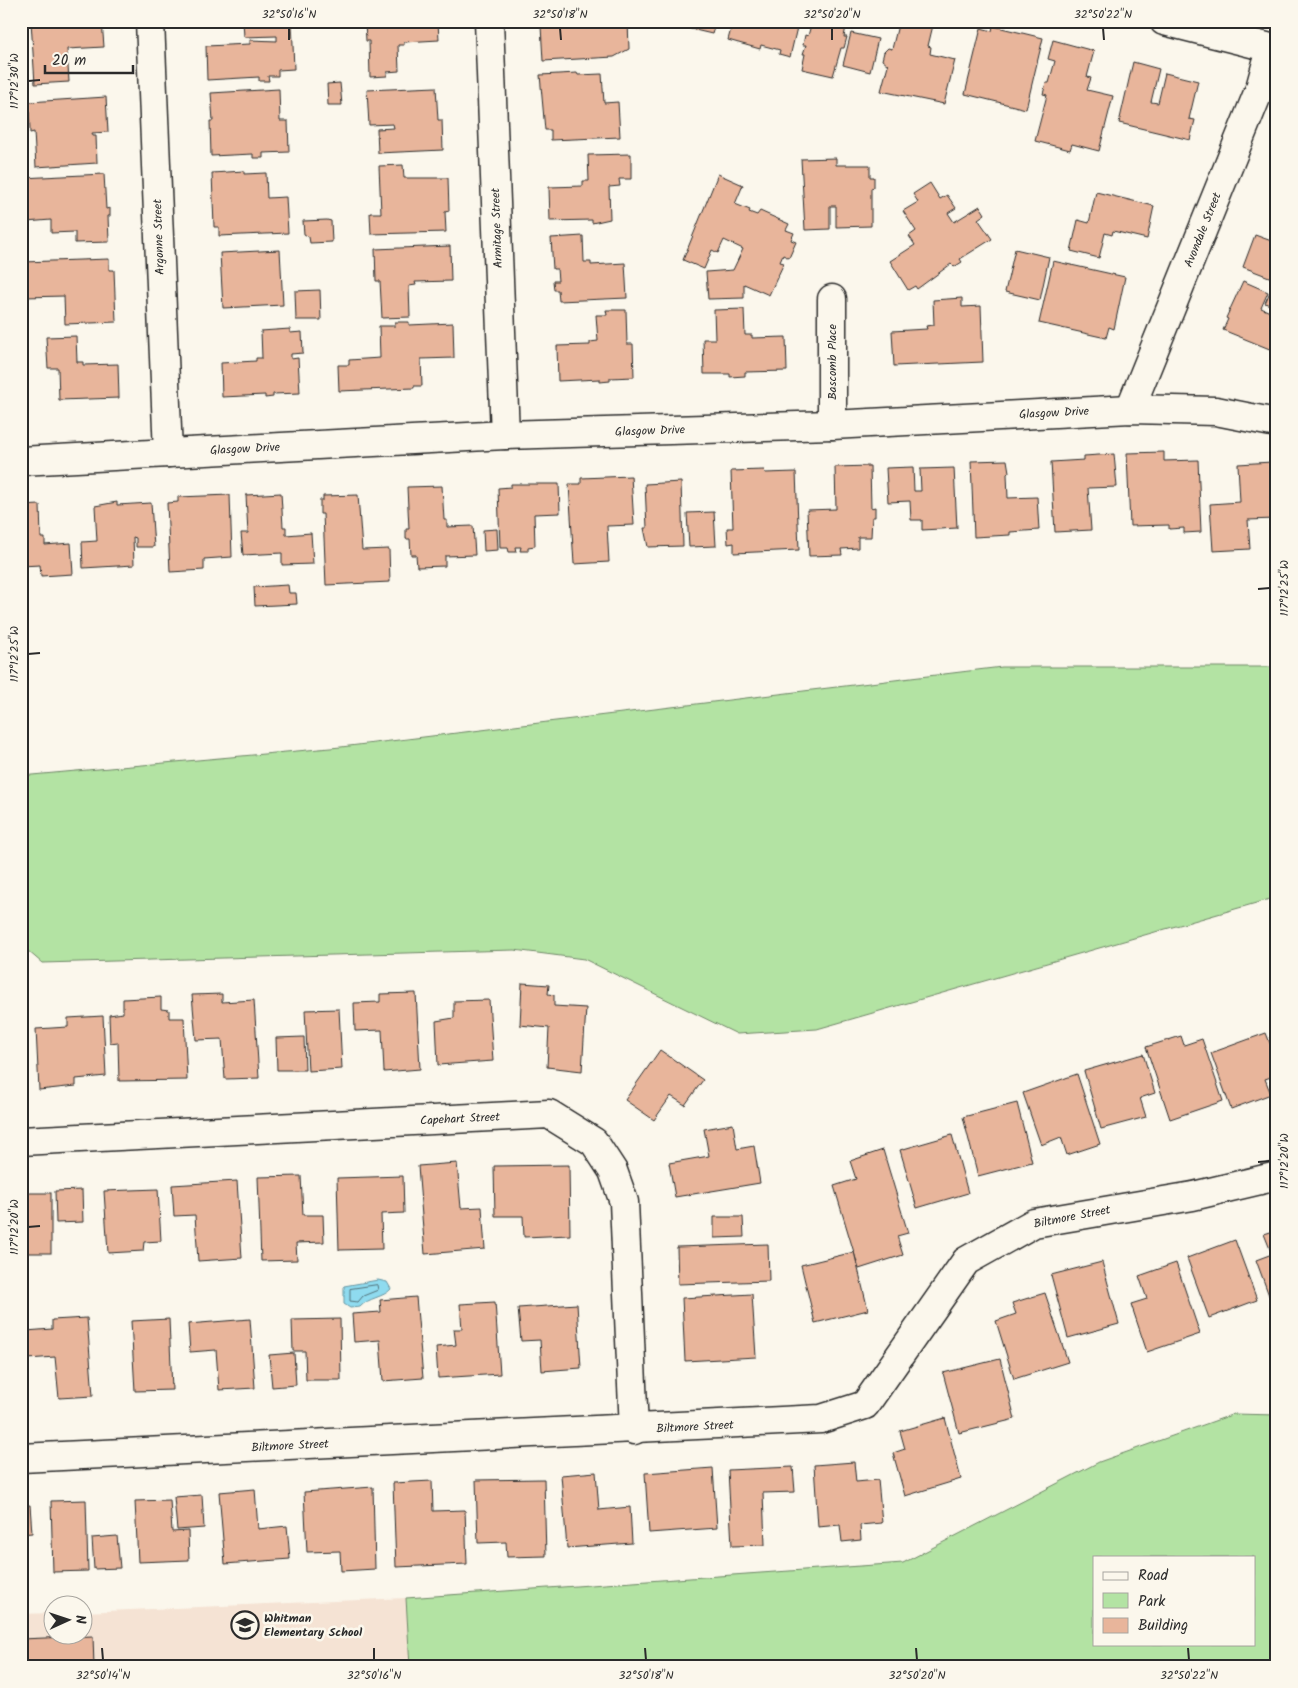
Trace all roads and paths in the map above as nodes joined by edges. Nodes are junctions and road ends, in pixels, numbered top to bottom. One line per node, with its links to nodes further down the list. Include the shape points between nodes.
1 (150, 21): 10 (street, Argonne Street)
2 (489, 21): 9 (street, Armitage Street)
3 (1164, 21): 4 (street)
4 (1274, 48): 6 (street, Avondale Street)
5 (832, 298): 8 (street, Bascomb Place)
6 (1130, 409): 7 (street, Glasgow Drive, via 1216,411); 8 (street, Glasgow Drive)
7 (1277, 423)
8 (832, 425): 9 (street, Glasgow Drive)
9 (505, 435): 10 (street, Glasgow Drive)
10 (168, 453): 11 (street, Glasgow Drive)
11 (21, 461)
12 (21, 1141): 14 (street, Capehart Street, via 549,1114 594,1142 614,1171 624,1202)
13 (1277, 1176): 14 (street, Biltmore Street, via 1193,1196 1034,1223 991,1246 966,1261 865,1405 821,1420)
14 (634, 1430): 15 (street, Biltmore Street)
15 (21, 1458)

